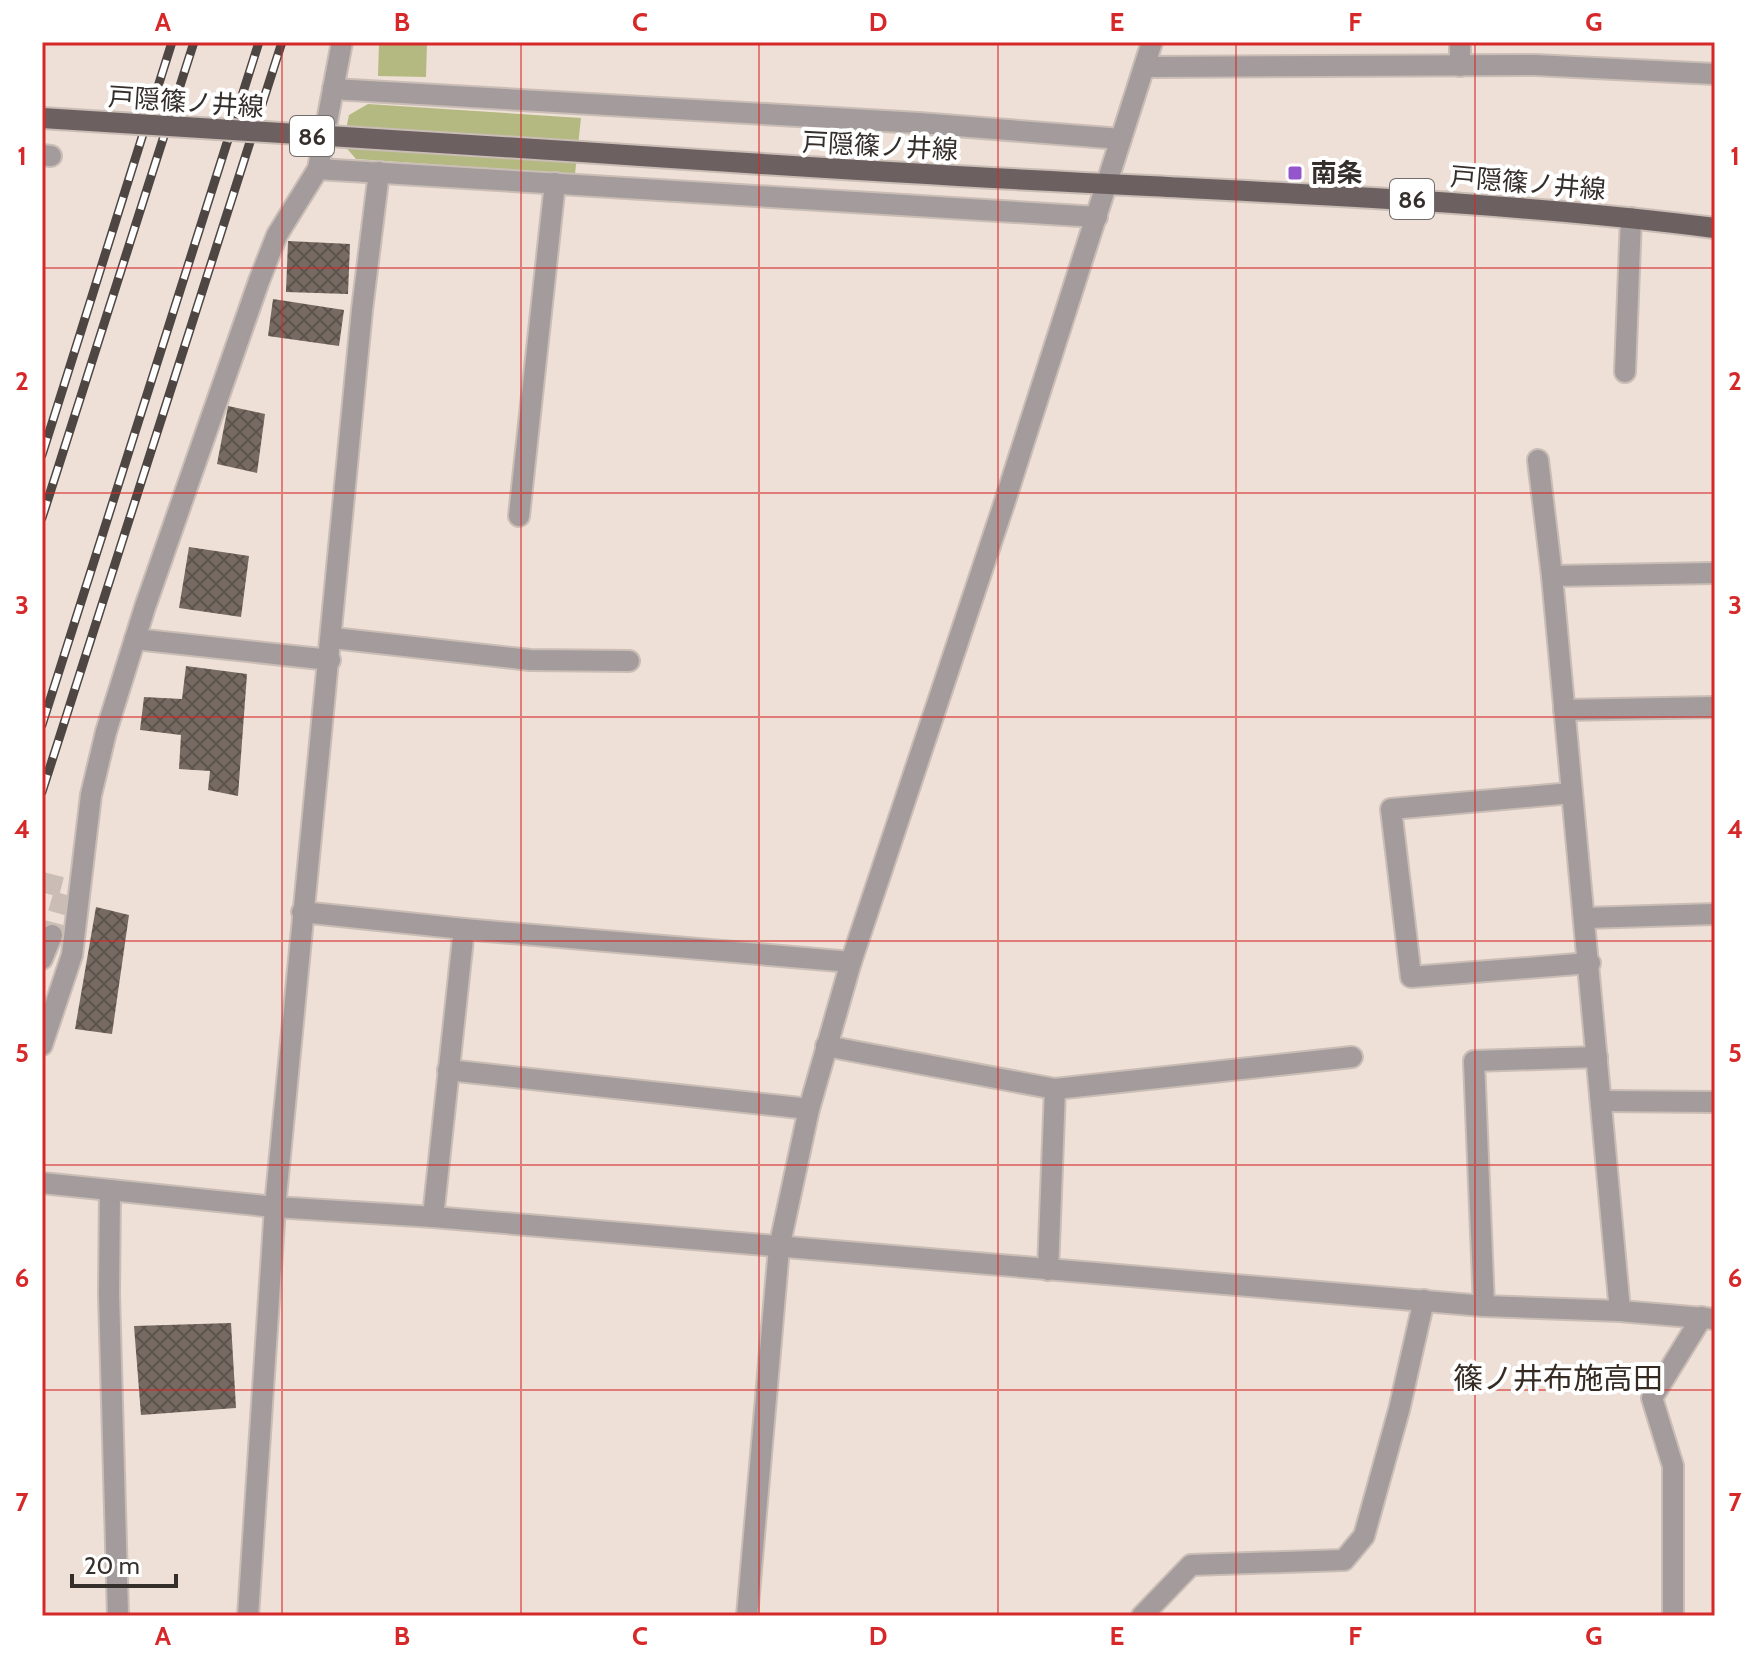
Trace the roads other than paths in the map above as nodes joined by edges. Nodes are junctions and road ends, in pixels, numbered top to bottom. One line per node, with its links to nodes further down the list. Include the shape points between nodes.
1 (342, 42): 7 (street)
2 (1152, 42): 5 (street)
3 (1460, 42): 4 (street)
4 (1460, 66): 5 (street); 6 (street)
5 (1144, 67): 9 (street)
6 (1715, 74)
7 (333, 89): 9 (street); 10 (street)
8 (42, 118): 13 (main road, 戸隠篠ノ井線 / 86, bridge)
9 (1121, 139): 13 (street)
10 (318, 169): 11 (street); 23 (street, via 272,246)
11 (379, 172): 12 (street); 22 (street)
12 (555, 183): 14 (street); 19 (street)
13 (1107, 183): 14 (street); 15 (main road, 戸隠篠ノ井線 / 86)
14 (1097, 217): 35 (street)
15 (1631, 218): 16 (main road, 戸隠篠ノ井線 / 86); 17 (street)
16 (1715, 228)
17 (1625, 372)
18 (1538, 460): 21 (street)
19 (519, 516)
20 (1715, 573): 21 (street)
21 (1552, 576): 27 (street)
22 (333, 638): 24 (street); 25 (street, via 530,660)
23 (135, 639): 24 (street); 37 (street, via 91,795 72,955)
24 (330, 660): 29 (street)
25 (629, 661)
26 (1715, 707): 27 (street)
27 (1564, 710): 28 (street)
28 (1571, 793): 31 (street); 36 (street, via 1391,809 1411,977)
29 (302, 912): 32 (street); 48 (street)
30 (1715, 914): 31 (street)
31 (1585, 918): 36 (street)
32 (464, 929): 35 (street); 41 (street)
33 (52, 935): 34 (street)
34 (42, 959)
35 (851, 962): 38 (street)
36 (1590, 963): 40 (street)
37 (42, 1045)
38 (826, 1046): 42 (street); 45 (street)
39 (1352, 1057): 42 (street)
40 (1597, 1057): 43 (street); 53 (street, via 1474,1061)
41 (448, 1070): 45 (street); 49 (street)
42 (1055, 1089): 51 (street)
43 (1603, 1101): 44 (street); 54 (street)
44 (1715, 1102)
45 (809, 1109): 50 (street)
46 (42, 1183): 47 (street)
47 (110, 1190): 48 (street); 56 (street)
48 (275, 1207): 49 (street); 57 (street)
49 (433, 1217): 50 (street)
50 (779, 1248): 51 (street); 58 (street)
51 (1048, 1270): 52 (street)
52 (1424, 1300): 53 (street); 59 (street, via 1364,1536 1344,1560 1191,1565)
53 (1484, 1306): 54 (street)
54 (1620, 1311): 55 (street)
55 (1708, 1318): 60 (street, via 1652,1398 1673,1466)
56 (118, 1616)
57 (248, 1616)
58 (747, 1616)
59 (1142, 1616)
60 (1673, 1616)

